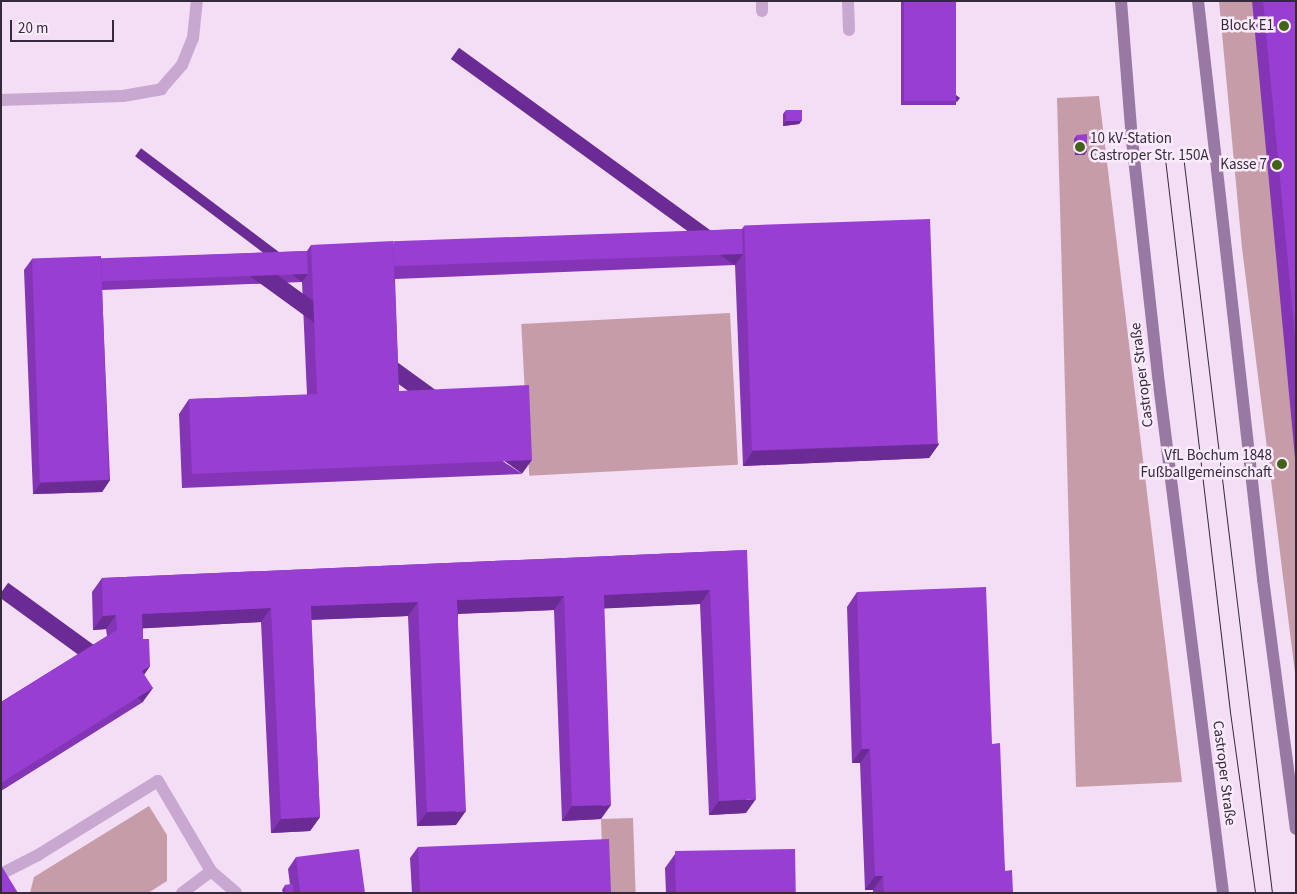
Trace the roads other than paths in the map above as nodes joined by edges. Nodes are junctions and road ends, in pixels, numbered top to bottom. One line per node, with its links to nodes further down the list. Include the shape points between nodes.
1 (197, 1): 6 (lane, via 193,38 182,65 161,89 124,96)
2 (848, 1): 5 (lane)
3 (1121, 1): 12 (main road, Castroper Straße, via 1132,140 1159,384)
4 (1198, 1): 7 (main road, via 1260,550)
5 (849, 30)
6 (1, 100)
7 (1296, 829)
8 (211, 871): 9 (lane, via 158,781 38,855); 10 (lane); 11 (lane)
9 (1, 874)
10 (182, 893)
11 (236, 893)
12 (1223, 893)

